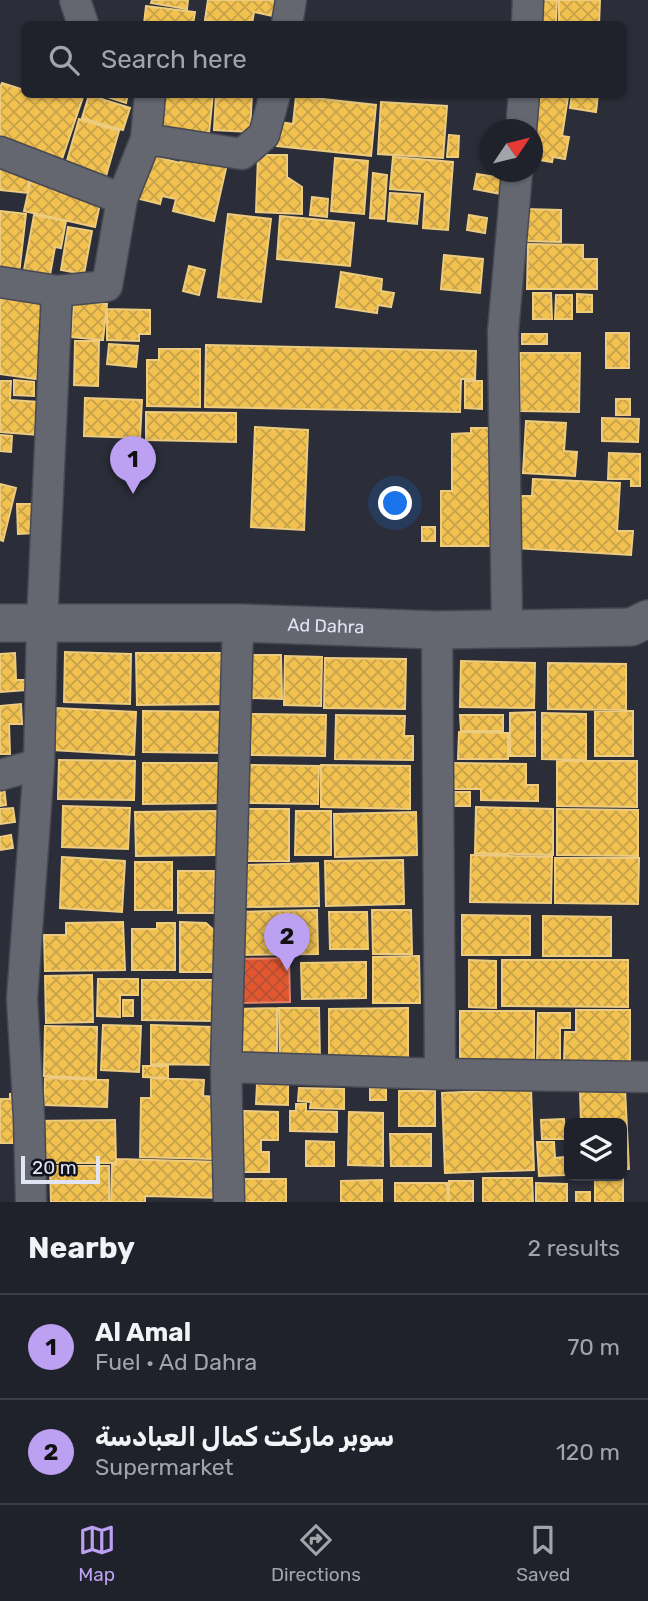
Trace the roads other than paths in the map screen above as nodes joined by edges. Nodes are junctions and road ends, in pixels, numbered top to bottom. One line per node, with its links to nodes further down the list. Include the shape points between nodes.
1 (75, 0): 4 (street)
2 (291, 0): 5 (street)
3 (528, 0): 6 (street)
4 (82, 21)
5 (288, 21)
6 (527, 21)
7 (150, 98): 11 (street)
8 (274, 98): 11 (street, via 264,135 242,154)
9 (524, 98): 10 (street)
10 (522, 119)
11 (146, 139): 14 (street)
12 (0, 152): 14 (street)
13 (516, 182): 21 (street, via 503,332)
14 (121, 199): 16 (street, via 107,286)
15 (0, 282): 16 (street)
16 (57, 291): 18 (street)
17 (648, 619): 21 (street, Ad Dahra, via 631,626)
18 (42, 623): 19 (street, Ad Dahra); 20 (street, Ad Dahra); 23 (street)
19 (238, 623): 22 (street, Ad Dahra); 25 (street)
20 (0, 624)
21 (508, 628): 22 (street, Ad Dahra)
22 (437, 630): 26 (street)
23 (39, 764): 24 (street); 28 (street, via 22,999)
24 (0, 775)
25 (226, 1067): 26 (street); 29 (street)
26 (440, 1074): 27 (street)
27 (648, 1077)
28 (31, 1202)
29 (229, 1202)

